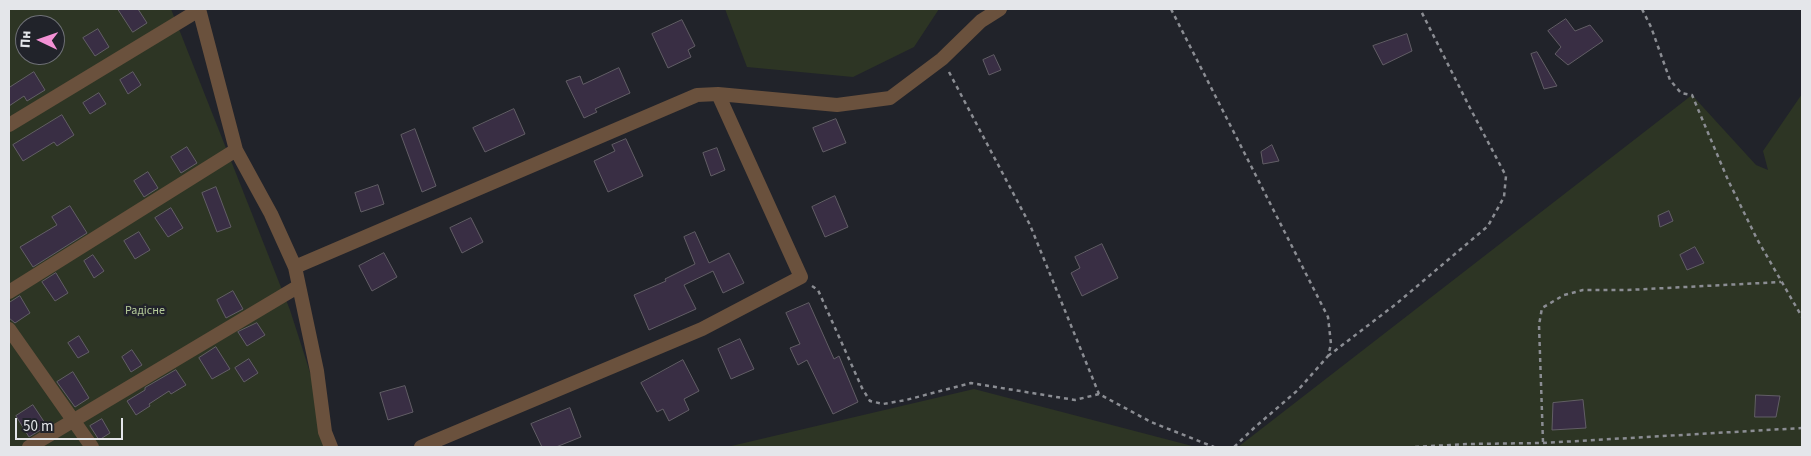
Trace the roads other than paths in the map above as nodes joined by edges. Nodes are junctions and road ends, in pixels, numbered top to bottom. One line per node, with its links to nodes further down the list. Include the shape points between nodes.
1 (199, 9): 3 (street); 6 (street)
2 (1000, 9): 4 (street, via 981,21 942,59 890,98 837,105)
3 (181, 14): 5 (street)
4 (718, 94): 7 (street, via 697,94); 15 (street, via 801,277 702,329)
5 (9, 125)
6 (236, 150): 7 (street); 9 (street)
7 (296, 267): 8 (street)
8 (299, 286): 11 (street); 14 (street, via 317,372 325,432)
9 (9, 292)
10 (9, 329): 11 (street)
11 (74, 420): 12 (street); 13 (street)
12 (29, 447)
13 (92, 447)
14 (331, 447)
15 (422, 447)

